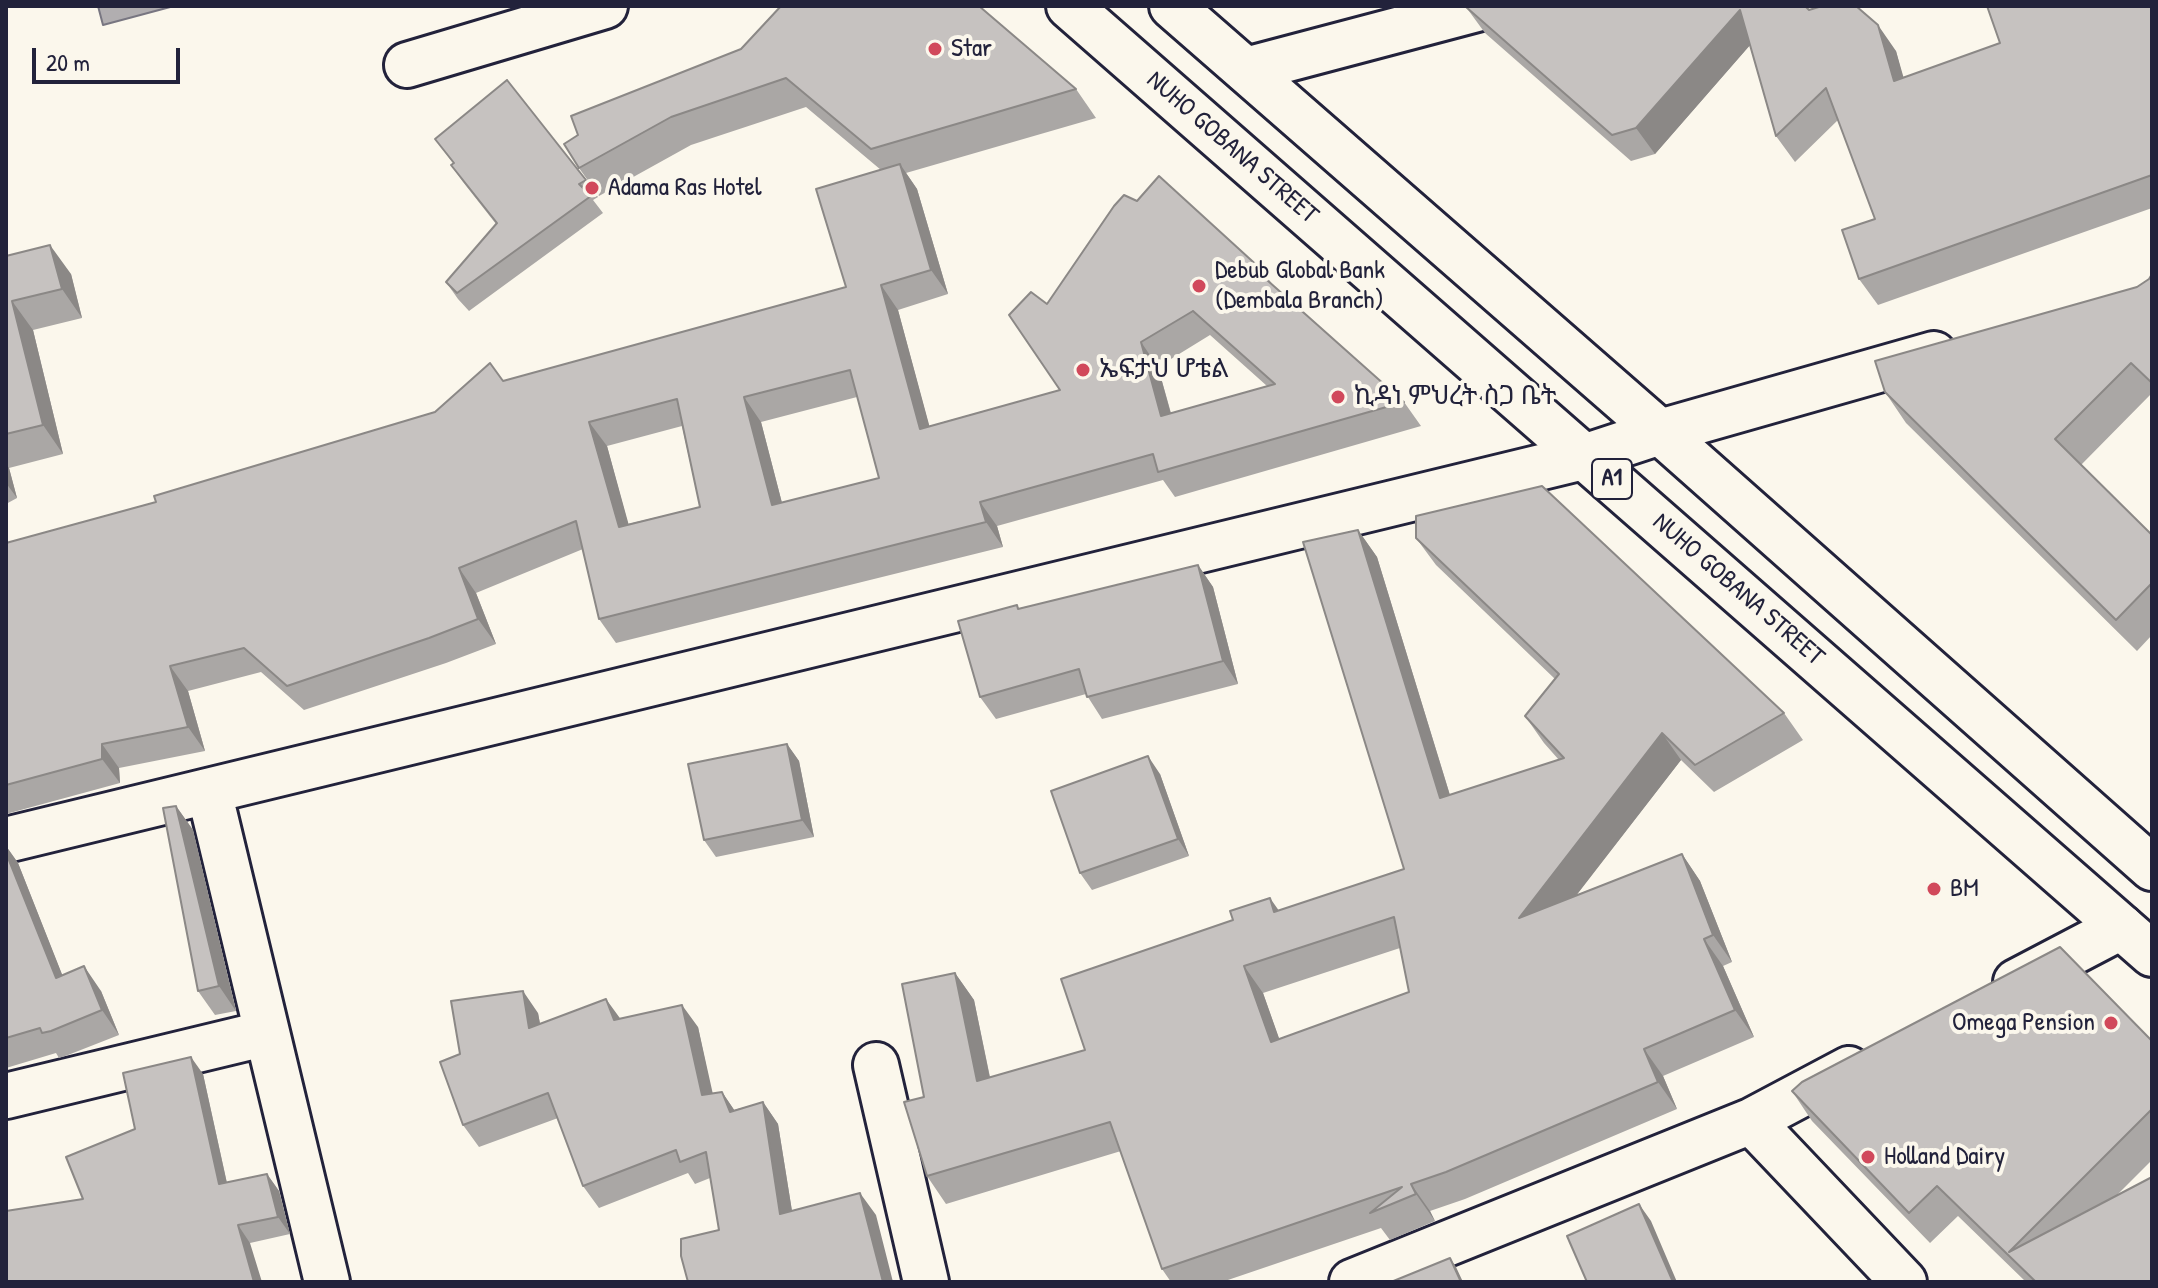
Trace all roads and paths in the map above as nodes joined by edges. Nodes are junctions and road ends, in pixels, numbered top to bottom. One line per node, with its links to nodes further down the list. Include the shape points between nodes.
1 (605, 6): 5 (street)
2 (1069, 6): 9 (street, NUHO GOBANA STREET / A1)
3 (1172, 6): 6 (street, A1)
4 (1488, 6): 6 (street)
5 (407, 65)
6 (1246, 70): 8 (street, A1)
7 (1968, 345): 8 (street)
8 (1660, 432): 9 (street); 12 (street, A1)
9 (1587, 456): 10 (street); 13 (street, NUHO GOBANA STREET / A1)
10 (209, 791): 11 (street); 15 (street)
11 (6, 840)
12 (2152, 868)
13 (2136, 941): 14 (street)
14 (1984, 999)
15 (267, 1033): 18 (street); 20 (street)
16 (1888, 1049): 19 (street)
17 (876, 1065): 21 (street)
18 (6, 1096)
19 (1751, 1121): 22 (street); 23 (street)
20 (327, 1282)
21 (926, 1282)
22 (1352, 1282)
23 (1904, 1282)

